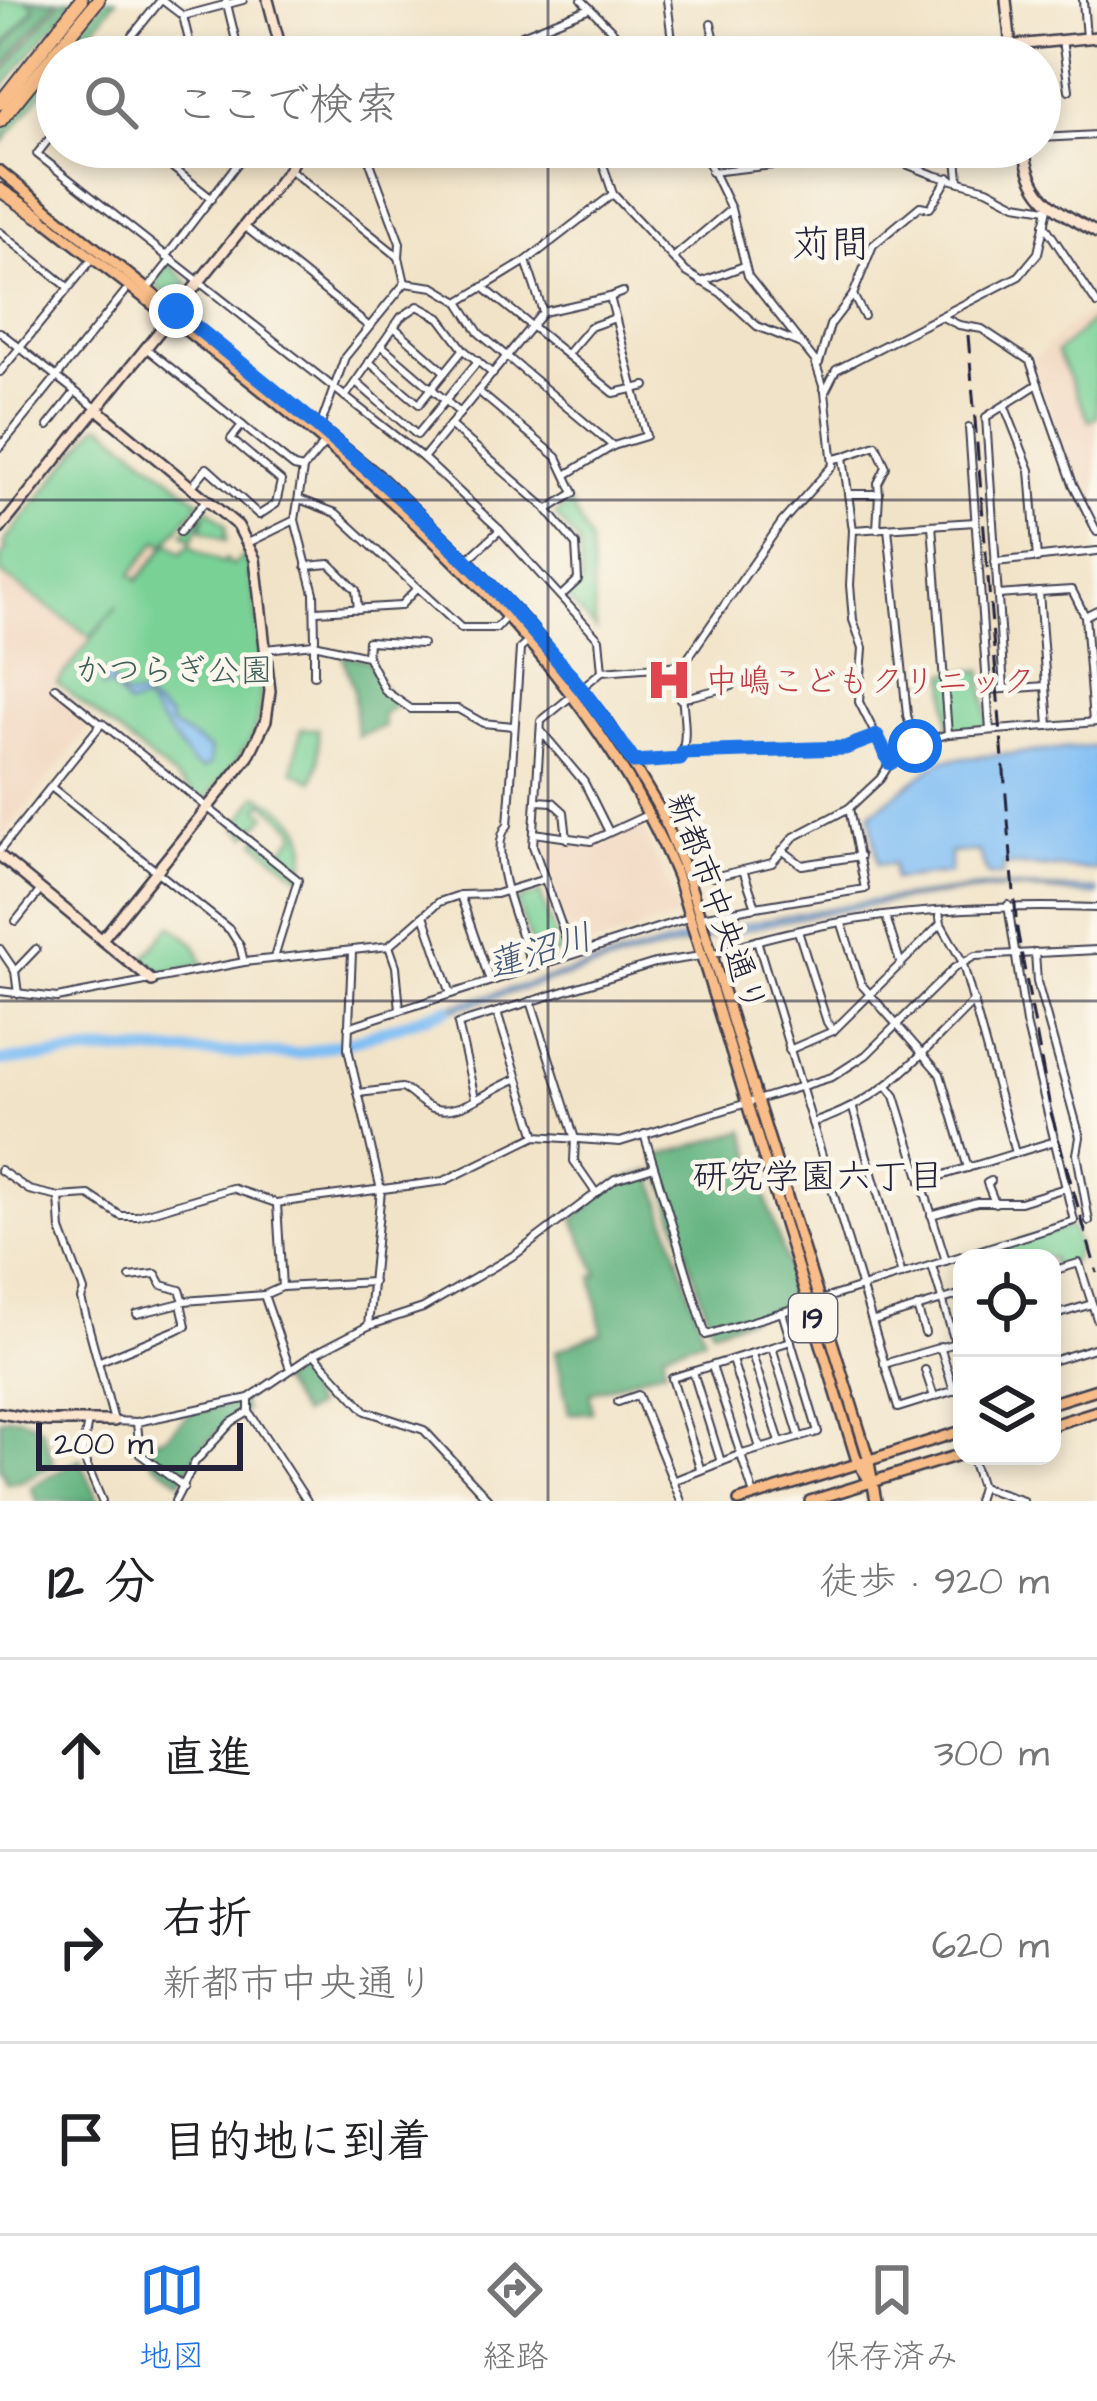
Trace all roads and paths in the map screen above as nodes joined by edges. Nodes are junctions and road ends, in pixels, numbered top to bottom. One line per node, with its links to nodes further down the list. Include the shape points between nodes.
1 (81, 0): 15 (highway)
2 (98, 0): 16 (highway)
3 (162, 0): 12 (street); 17 (street)
4 (243, 0): 10 (street)
5 (268, 0): 20 (street)
6 (582, 0): 11 (street)
7 (667, 0): 22 (street)
8 (1006, 0): 24 (street)
9 (1083, 0): 25 (street)
10 (227, 2): 12 (street); 19 (street)
11 (590, 8): 14 (street); 21 (street)
12 (182, 16): 18 (street)
13 (711, 24): 23 (street)
14 (522, 35)
15 (56, 36)
16 (68, 36)
17 (132, 36)
18 (187, 36)
19 (235, 36)
20 (278, 36)
21 (617, 36)
22 (671, 36)
23 (714, 36)
24 (1010, 36)
25 (1092, 37): 26 (street)
26 (1062, 40): 29 (street)
27 (36, 66): 30 (highway)
28 (36, 75): 30 (highway)
29 (1069, 90)
30 (2, 116)
31 (1097, 135): 32 (street)
32 (1061, 137)
33 (0, 162): 54 (main road)
34 (54, 168): 61 (street)
35 (172, 168): 51 (street)
36 (235, 168): 51 (street)
37 (372, 168): 59 (street)
38 (604, 168): 50 (street)
39 (709, 168): 46 (street)
40 (742, 168): 46 (street)
41 (926, 168): 47 (street)
42 (958, 168): 48 (street)
43 (1029, 168): 52 (street)
44 (289, 169): 56 (street); 59 (street)
45 (0, 171): 54 (main road, 新都市中央通り / 19)
46 (711, 172): 53 (street)
47 (949, 177): 48 (street); 73 (street, via 930,208 920,206 873,245)
48 (959, 179): 52 (street, via 1016,204)
49 (0, 188): 54 (highway)
50 (613, 194): 60 (street); 62 (street)
51 (212, 199): 61 (street)
52 (1048, 206): 55 (street); 58 (street)
53 (731, 209): 60 (street); 64 (street)
54 (44, 213): 78 (main road, 新都市中央通り / 19)
55 (1044, 224): 76 (street); 80 (street, via 1036,258 1019,276)
56 (244, 226): 65 (street); 82 (street)
57 (0, 232): 69 (street)
58 (1097, 233)
59 (399, 256): 67 (street)
60 (674, 256): 66 (street)
61 (168, 259): 65 (street); 68 (street)
62 (526, 260): 70 (street); 77 (street)
63 (89, 263): 69 (street)
64 (745, 266): 66 (street); 86 (street)
65 (198, 282): 78 (street); 103 (street)
66 (701, 282): 86 (street, via 757,326)
67 (405, 283): 75 (street); 82 (street)
68 (151, 285)
69 (68, 286): 88 (street)
70 (483, 287): 75 (street); 84 (street)
71 (125, 292): 99 (street)
72 (622, 292): 74 (street)
73 (853, 295): 79 (street); 95 (street, via 830,325)
74 (610, 297): 77 (street); 81 (street)
75 (459, 302): 92 (street)
76 (1097, 304)
77 (544, 312): 84 (street)
78 (172, 316): 89 (street); 117 (main road, 新都市中央通り / 19); 119 (main road, 新都市中央通り / 19)
79 (864, 316)
80 (941, 317): 101 (street, via 1010,347 1030,361); 108 (street, via 836,370)
81 (615, 318): 91 (street, via 590,327); 105 (street)
82 (368, 326): 103 (street)
83 (394, 327): 87 (street); 90 (street, via 418,306 440,318); 97 (street)
84 (532, 327): 91 (street); 92 (street)
85 (0, 332): 88 (street)
86 (801, 344): 95 (street)
87 (381, 345): 94 (street); 104 (street)
88 (20, 348): 96 (street); 99 (street)
89 (146, 348): 112 (street); 115 (street)
90 (464, 350): 93 (street); 97 (street)
91 (567, 354): 105 (street, via 614,393)
92 (507, 356): 98 (street); 120 (street)
93 (478, 361): 98 (street); 110 (street)
94 (369, 362): 100 (street); 104 (street, via 418,404)
95 (819, 366): 108 (street)
96 (0, 372)
97 (445, 372): 104 (street)
98 (493, 374): 106 (street)
99 (58, 378): 107 (street); 121 (street)
100 (356, 382): 109 (street); 110 (street, via 417,434)
101 (1039, 384): 111 (street); 141 (street)
102 (646, 386): 105 (street)
103 (332, 388): 109 (street); 117 (street)
104 (432, 388): 110 (street)
105 (635, 388): 120 (street, via 646,436)
106 (478, 391): 113 (street); 125 (street, via 557,457)
107 (76, 392): 112 (street); 116 (street)
108 (825, 392): 123 (street)
109 (345, 397): 122 (street)
110 (446, 400): 113 (street)
111 (1005, 407): 144 (street, via 1030,470); 146 (street, via 986,417)
112 (97, 410): 126 (street); 136 (street)
113 (460, 413): 114 (street)
114 (450, 424): 122 (street); 131 (street)
115 (242, 425): 124 (street); 126 (street, via 231,440 281,481 276,504 259,515 207,468)
116 (48, 426)
117 (320, 427): 145 (main road, 新都市中央通り / 19)
118 (969, 428): 133 (street)
119 (324, 444): 124 (street); 156 (main road, 新都市中央通り / 19)
120 (614, 446): 125 (street)
121 (0, 447)
122 (423, 458): 138 (street)
123 (838, 458): 127 (street); 128 (street, via 876,445 886,467); 162 (street, via 729,593)
124 (303, 470): 130 (street)
125 (566, 475): 131 (street, via 574,494)
126 (193, 485): 129 (street)
127 (851, 494): 128 (street); 139 (street)
128 (879, 494): 137 (street)
129 (209, 498): 140 (street); 142 (street)
130 (299, 500): 132 (street); 148 (street, via 329,507)
131 (547, 510): 150 (street, via 575,545 578,580)
132 (295, 520): 142 (street); 147 (street)
133 (976, 522): 134 (street); 170 (street)
134 (932, 525): 135 (street); 179 (street)
135 (888, 528): 137 (street); 181 (street)
136 (0, 529)
137 (877, 529): 139 (street)
138 (500, 530): 145 (street); 150 (street)
139 (853, 530): 180 (street, via 859,702)
140 (180, 532)
141 (1097, 532)
142 (248, 543): 160 (street)
143 (1097, 551): 144 (street)
144 (1036, 559): 146 (street)
145 (467, 560): 171 (main road, 新都市中央通り / 19)
146 (995, 562): 151 (street)
147 (306, 566): 152 (street, via 329,564 356,590); 154 (street)
148 (417, 588): 152 (street, via 400,606); 156 (street, via 461,628 496,628)
149 (1039, 592): 151 (street); 155 (street, via 1072,590); 167 (street)
150 (562, 595): 164 (street, via 599,639)
151 (998, 595): 169 (street)
152 (358, 609): 154 (street)
153 (1097, 610): 155 (street)
154 (317, 611): 158 (street)
155 (1085, 616): 163 (street)
156 (506, 617): 157 (main road, 新都市中央通り / 19)
157 (528, 642): 171 (main road, 新都市中央通り / 19); 176 (street, via 520,649)
158 (314, 644): 160 (street); 161 (street); 165 (street)
159 (422, 644): 161 (street, via 368,641)
160 (266, 649): 187 (street, via 263,728)
161 (367, 656): 176 (street, via 386,691 411,709 458,709)
162 (683, 665): 164 (street); 172 (street)
163 (1093, 669): 173 (street)
164 (602, 670): 171 (street)
165 (314, 675)
166 (732, 686): 172 (street)
167 (1046, 686): 169 (street); 175 (street)
168 (55, 687): 174 (street)
169 (1004, 689): 170 (street)
170 (989, 690): 178 (street)
171 (578, 692): 177 (street); 183 (main road, 新都市中央通り / 19); 189 (main road, 新都市中央通り / 19)
172 (680, 699): 182 (street)
173 (1095, 722): 175 (street)
174 (101, 724): 185 (street); 187 (street)
175 (1049, 725): 178 (street)
176 (513, 726): 201 (street, via 508,825 500,839)
177 (540, 730): 186 (street); 190 (street, via 584,782)
178 (991, 730): 179 (street)
179 (948, 734): 181 (street)
180 (877, 736): 182 (street, via 845,748); 184 (street)
181 (915, 746): 184 (street)
182 (683, 753): 183 (street)
183 (634, 762): 210 (main road, 新都市中央通り / 19, via 660,810)
184 (890, 763): 188 (street)
185 (51, 787): 194 (street); 197 (street)
186 (536, 801): 191 (street); 192 (street, via 564,812)
187 (207, 808): 197 (street); 225 (street, via 298,880)
188 (849, 808): 193 (street); 195 (street)
189 (650, 813): 190 (street); 210 (main road, 新都市中央通り / 19)
190 (609, 832): 192 (street)
191 (534, 833): 192 (street); 199 (street)
192 (567, 839)
193 (782, 850): 195 (street, via 802,866); 196 (street, via 772,863)
194 (0, 853): 200 (street)
195 (860, 856): 204 (street, via 865,889)
196 (743, 870): 198 (street); 204 (street)
197 (156, 871): 214 (street); 227 (street, via 230,931)
198 (713, 877)
199 (545, 879): 201 (street); 224 (street)
200 (42, 889): 209 (street); 214 (street)
201 (507, 892): 202 (street); 229 (street)
202 (460, 895): 207 (street); 232 (street)
203 (1008, 905): 205 (street); 206 (street); 222 (street)
204 (756, 908): 210 (street)
205 (1097, 908)
206 (938, 910): 208 (street); 212 (street)
207 (424, 916): 216 (street); 235 (street)
208 (886, 917): 211 (street); 228 (street)
209 (16, 921)
210 (697, 921): 220 (main road, 新都市中央通り / 19); 224 (street)
211 (842, 924): 213 (street); 236 (street)
212 (941, 924): 226 (street); 228 (street)
213 (798, 931): 215 (street); 243 (street)
214 (103, 938): 231 (street)
215 (757, 940): 220 (street); 244 (street)
216 (389, 946): 221 (street); 239 (street)
217 (0, 949): 230 (street)
218 (36, 949): 230 (street)
219 (1097, 950): 223 (street)
220 (707, 951): 238 (street); 251 (main road, 新都市中央通り / 19)
221 (352, 952): 225 (street); 242 (street)
222 (1014, 952): 223 (street); 226 (street); 257 (street)
223 (1036, 952): 272 (street)
224 (572, 955): 229 (street)
225 (274, 958): 227 (street)
226 (962, 961): 237 (street); 241 (street)
227 (244, 962): 231 (street)
228 (901, 964): 236 (street)
229 (533, 967): 232 (street)
230 (15, 971): 234 (street)
231 (152, 981): 234 (street, via 58,998)
232 (490, 981): 235 (street)
233 (0, 992): 234 (street)
234 (18, 994)
235 (451, 994): 239 (street)
236 (871, 994): 241 (street); 243 (street)
237 (974, 1000): 245 (street); 258 (street)
238 (531, 1001): 240 (street); 256 (street)
239 (400, 1010): 242 (street)
240 (497, 1012): 246 (street); 250 (street, via 458,1024)
241 (897, 1025): 245 (street); 247 (street, via 850,1067)
242 (348, 1030): 249 (street)
243 (833, 1031): 244 (street)
244 (789, 1049): 247 (street)
245 (922, 1053): 248 (street); 260 (street, via 940,1074)
246 (517, 1079): 250 (street); 255 (street)
247 (801, 1086): 251 (street); 253 (street)
248 (888, 1087): 252 (street); 263 (street)
249 (358, 1093): 250 (street, via 402,1088 441,1111); 265 (street)
250 (475, 1098)
251 (753, 1101): 254 (street); 286 (main road, 新都市中央通り / 19)
252 (853, 1109): 253 (street); 277 (street)
253 (812, 1123): 281 (street)
254 (644, 1135): 256 (street); 259 (street)
255 (536, 1136): 256 (street); 265 (street, via 444,1181)
256 (575, 1139): 266 (street, via 574,1161)
257 (1052, 1142): 258 (street); 264 (street)
258 (1015, 1153): 260 (street)
259 (654, 1167): 266 (street); 289 (street, via 706,1335)
260 (968, 1168): 263 (street)
261 (0, 1169): 267 (street, via 29,1190)
262 (991, 1181): 269 (street)
263 (921, 1182): 270 (street)
264 (1065, 1188): 269 (street); 271 (street)
265 (381, 1190): 268 (street); 279 (street)
266 (596, 1193): 294 (street, via 453,1291)
267 (59, 1197): 268 (street, via 88,1195 121,1216 232,1188); 306 (street)
268 (277, 1203): 280 (street)
269 (995, 1203): 270 (street)
270 (932, 1215): 274 (street)
271 (1074, 1221): 272 (street); 273 (street)
272 (1093, 1222)
273 (992, 1247): 274 (street)
274 (946, 1261): 275 (street)
275 (932, 1266): 277 (street); 284 (street)
276 (1061, 1268): 287 (street, via 1079,1263)
277 (902, 1274): 281 (street)
278 (130, 1277): 285 (street, via 156,1274 162,1286 180,1290)
279 (373, 1282): 280 (street); 294 (street)
280 (282, 1287): 282 (street)
281 (862, 1287): 286 (street); 293 (street)
282 (264, 1295): 285 (street); 309 (street)
283 (953, 1297): 284 (street)
284 (942, 1300): 288 (street); 295 (street)
285 (182, 1302): 291 (street); 306 (street, via 186,1326)
286 (814, 1302): 289 (street); 332 (main road, 新都市中央通り / 19)
287 (1092, 1304): 290 (street); 292 (street)
288 (917, 1307): 293 (street); 296 (street)
289 (782, 1312): 297 (street)
290 (1061, 1313)
291 (137, 1314)
292 (1097, 1319)
293 (872, 1322): 307 (street)
294 (368, 1326): 302 (street)
295 (953, 1326)
296 (926, 1333)
297 (791, 1341): 300 (street); 327 (street, via 818,1432)
298 (953, 1343): 299 (street)
299 (940, 1346): 307 (street); 312 (street)
300 (772, 1347): 303 (street); 327 (street)
301 (1097, 1347): 304 (street)
302 (314, 1354): 309 (street); 344 (street, via 366,1411 424,1430)
303 (752, 1354): 305 (street); 328 (street)
304 (1061, 1358)
305 (732, 1360): 308 (street); 329 (street)
306 (99, 1361): 323 (street)
307 (884, 1364): 315 (street, via 898,1408)
308 (712, 1366): 311 (street); 330 (street)
309 (290, 1370): 316 (street)
310 (925, 1370): 315 (street)
311 (693, 1372): 333 (street); 335 (street, via 673,1378)
312 (953, 1378)
313 (1097, 1389): 317 (main road)
314 (953, 1391): 315 (street)
315 (934, 1397)
316 (249, 1398): 320 (street); 324 (street)
317 (1061, 1400)
318 (618, 1402): 336 (street, via 638,1395)
319 (1097, 1411): 325 (main road)
320 (249, 1412): 338 (street, via 195,1462); 343 (street)
321 (0, 1413): 322 (street)
322 (88, 1421): 323 (street); 341 (street, via 82,1454)
323 (114, 1421): 324 (street)
324 (137, 1422): 338 (street, via 140,1454)
325 (1061, 1422)
326 (953, 1434): 332 (main road)
327 (800, 1437): 328 (street)
328 (780, 1443): 329 (street)
329 (760, 1449): 330 (street)
330 (739, 1455): 333 (street); 340 (street)
331 (953, 1457): 337 (main road)
332 (863, 1459): 337 (main road, 新都市中央通り / 19); 340 (main road)
333 (721, 1462): 335 (street)
334 (974, 1465): 339 (street)
335 (700, 1469): 336 (street)
336 (673, 1481): 345 (street)
337 (871, 1482): 347 (main road); 348 (main road, 新都市中央通り / 19)
338 (184, 1487): 342 (street)
339 (981, 1487): 349 (street); 350 (street)
340 (754, 1495): 346 (main road)
341 (103, 1501)
342 (175, 1501)
343 (307, 1501)
344 (490, 1501)
345 (681, 1501)
346 (739, 1501)
347 (810, 1501)
348 (876, 1501)
349 (977, 1501)
350 (1023, 1501)

